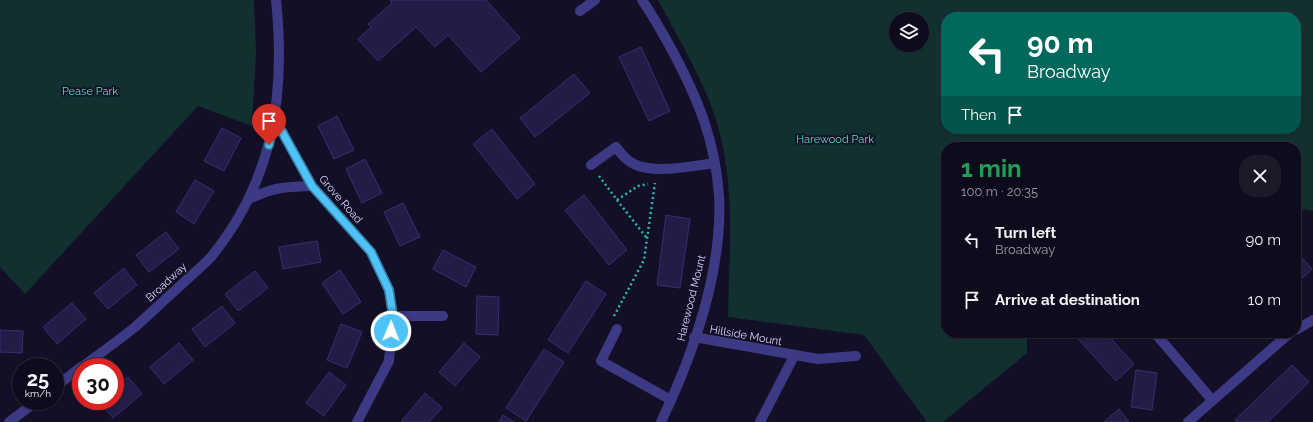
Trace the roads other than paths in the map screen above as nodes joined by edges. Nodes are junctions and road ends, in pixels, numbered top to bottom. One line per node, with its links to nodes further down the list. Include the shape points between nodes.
1 (276, 0): 5 (street, via 278,81)
2 (594, 0): 4 (street)
3 (642, 0): 6 (street, Harewood Mount, via 694,90)
4 (580, 11)
5 (275, 119): 8 (street, Grove Road); 9 (street, Broadway, via 266,158)
6 (715, 163): 7 (street, via 657,169 638,167 616,148); 15 (street, Harewood Mount, via 719,209 715,250 711,277)
7 (591, 165)
8 (312, 186): 9 (street, via 269,189); 10 (street, Grove Road, via 371,252 389,290)
9 (249, 199): 20 (street, Broadway, via 210,258 135,327)
10 (393, 316): 11 (street); 27 (street, Grove Road, via 389,361)
11 (443, 316)
12 (1313, 320): 13 (street)
13 (1301, 327)
14 (617, 329): 23 (street, via 601,361)
15 (694, 338): 18 (street, Hillside Mount); 23 (street, Harewood Mount, via 679,385)
16 (1159, 338): 24 (street)
17 (1284, 338): 24 (street)
18 (794, 356): 19 (street, Hillside Mount, via 818,359); 29 (street, Hillside Mount)
19 (856, 356)
20 (93, 358)
21 (72, 374): 22 (street, Broadway)
22 (64, 380)
23 (671, 400): 28 (street, Harewood Mount)
24 (1212, 400): 30 (street)
25 (25, 410): 26 (street)
26 (9, 422)
27 (357, 422)
28 (661, 422)
29 (760, 422)
30 (1188, 422)

